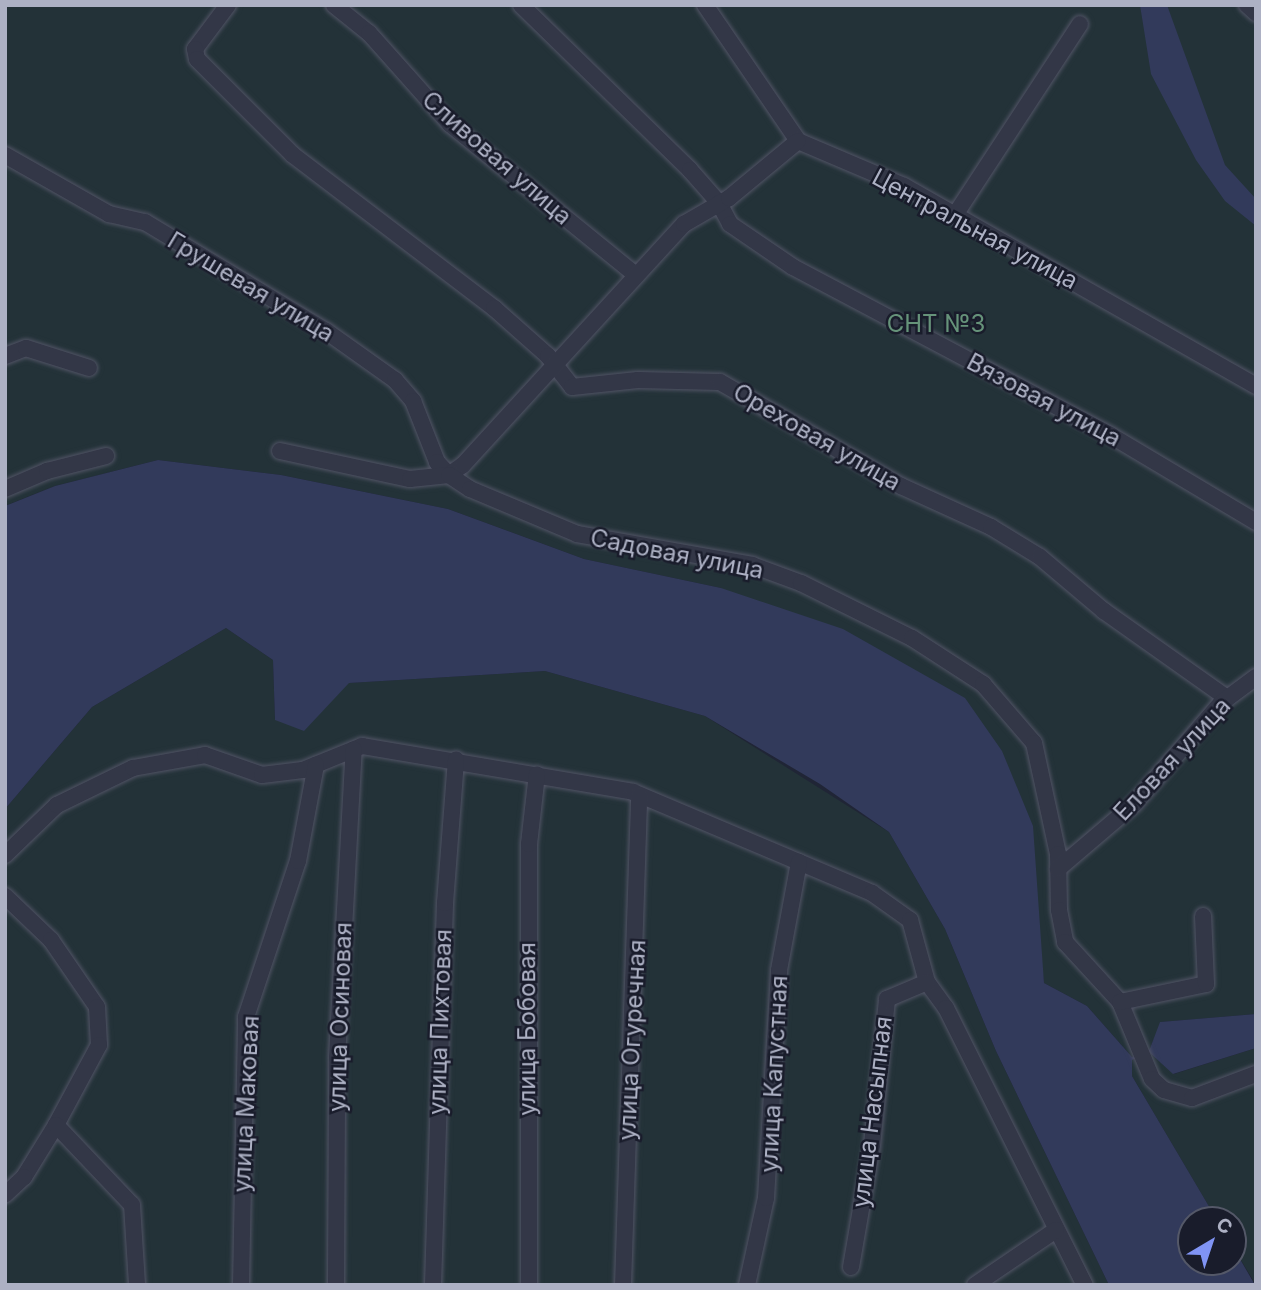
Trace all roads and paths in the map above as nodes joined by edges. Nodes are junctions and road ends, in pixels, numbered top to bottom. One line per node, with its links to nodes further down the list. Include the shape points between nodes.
1 (228, 5): 15 (street, Ореховая улица, via 195,49 197,59 293,155 494,308)
2 (334, 5): 13 (street, Сливовая улица, via 369,33 450,124)
3 (522, 5): 11 (street, Вязовая улица)
4 (725, 5): 6 (street)
5 (1247, 5): 7 (street)
6 (706, 7): 9 (street)
7 (1256, 13)
8 (1080, 24): 12 (street)
9 (798, 141): 11 (street); 12 (street, Центральная улица, via 904,186)
10 (5, 155): 20 (street, Грушевая улица, via 108,214 145,222 326,331 395,380 413,401 438,463)
11 (719, 203): 13 (street, via 684,224); 22 (street, Вязовая улица, via 730,224 793,267 1110,435)
12 (955, 215): 17 (street, Центральная улица)
13 (636, 275): 15 (street)
14 (5, 356): 16 (street, via 26,348)
15 (553, 365): 20 (street); 24 (street, Ореховая улица, via 572,387 638,380 720,382 901,486 991,527 1040,557 1104,611)
16 (89, 368)
17 (1256, 386)
18 (280, 451): 20 (street, via 410,479)
19 (106, 456): 21 (street, via 47,471)
20 (449, 475): 32 (street, Садовая улица, via 470,489 577,534 672,548 765,569 912,638 982,684 1034,743)
21 (5, 489)
22 (1256, 522)
23 (1256, 677): 24 (street, Еловая улица)
24 (1227, 698): 32 (street, Еловая улица, via 1134,804)
25 (354, 749): 26 (street, via 362,746); 27 (street); 44 (street, улица Осиновая, via 337,1058)
26 (456, 760): 28 (street); 45 (street, улица Пихтовая, via 445,904)
27 (316, 765): 30 (street, via 262,775 205,755 133,768 57,805); 43 (street, улица Маковая, via 298,861 246,1017)
28 (537, 774): 29 (street); 46 (street, улица Бобовая, via 529,844)
29 (639, 794): 31 (street); 47 (street, улица Огуречная)
30 (5, 855)
31 (799, 862): 35 (street, via 872,893 910,919); 48 (street, улица Капустная, via 779,970 766,1198)
32 (1058, 869): 36 (street, Садовая улица, via 1065,943)
33 (5, 896): 38 (street, via 51,940 97,1007 99,1045)
34 (1203, 916): 36 (street, via 1206,984)
35 (927, 982): 40 (street, via 946,1008); 41 (street, улица Насыпная, via 887,999 872,1145)
36 (1119, 1002): 37 (street, Садовая улица, via 1152,1079 1164,1090 1192,1098)
37 (1256, 1074)
38 (56, 1125): 39 (street, via 24,1177); 42 (street, via 132,1205)
39 (5, 1195)
40 (1056, 1230): 49 (street); 50 (street)
41 (851, 1267)
42 (137, 1285)
43 (241, 1285)
44 (336, 1285)
45 (433, 1285)
46 (529, 1285)
47 (623, 1285)
48 (747, 1285)
49 (975, 1285)
50 (1085, 1285)

